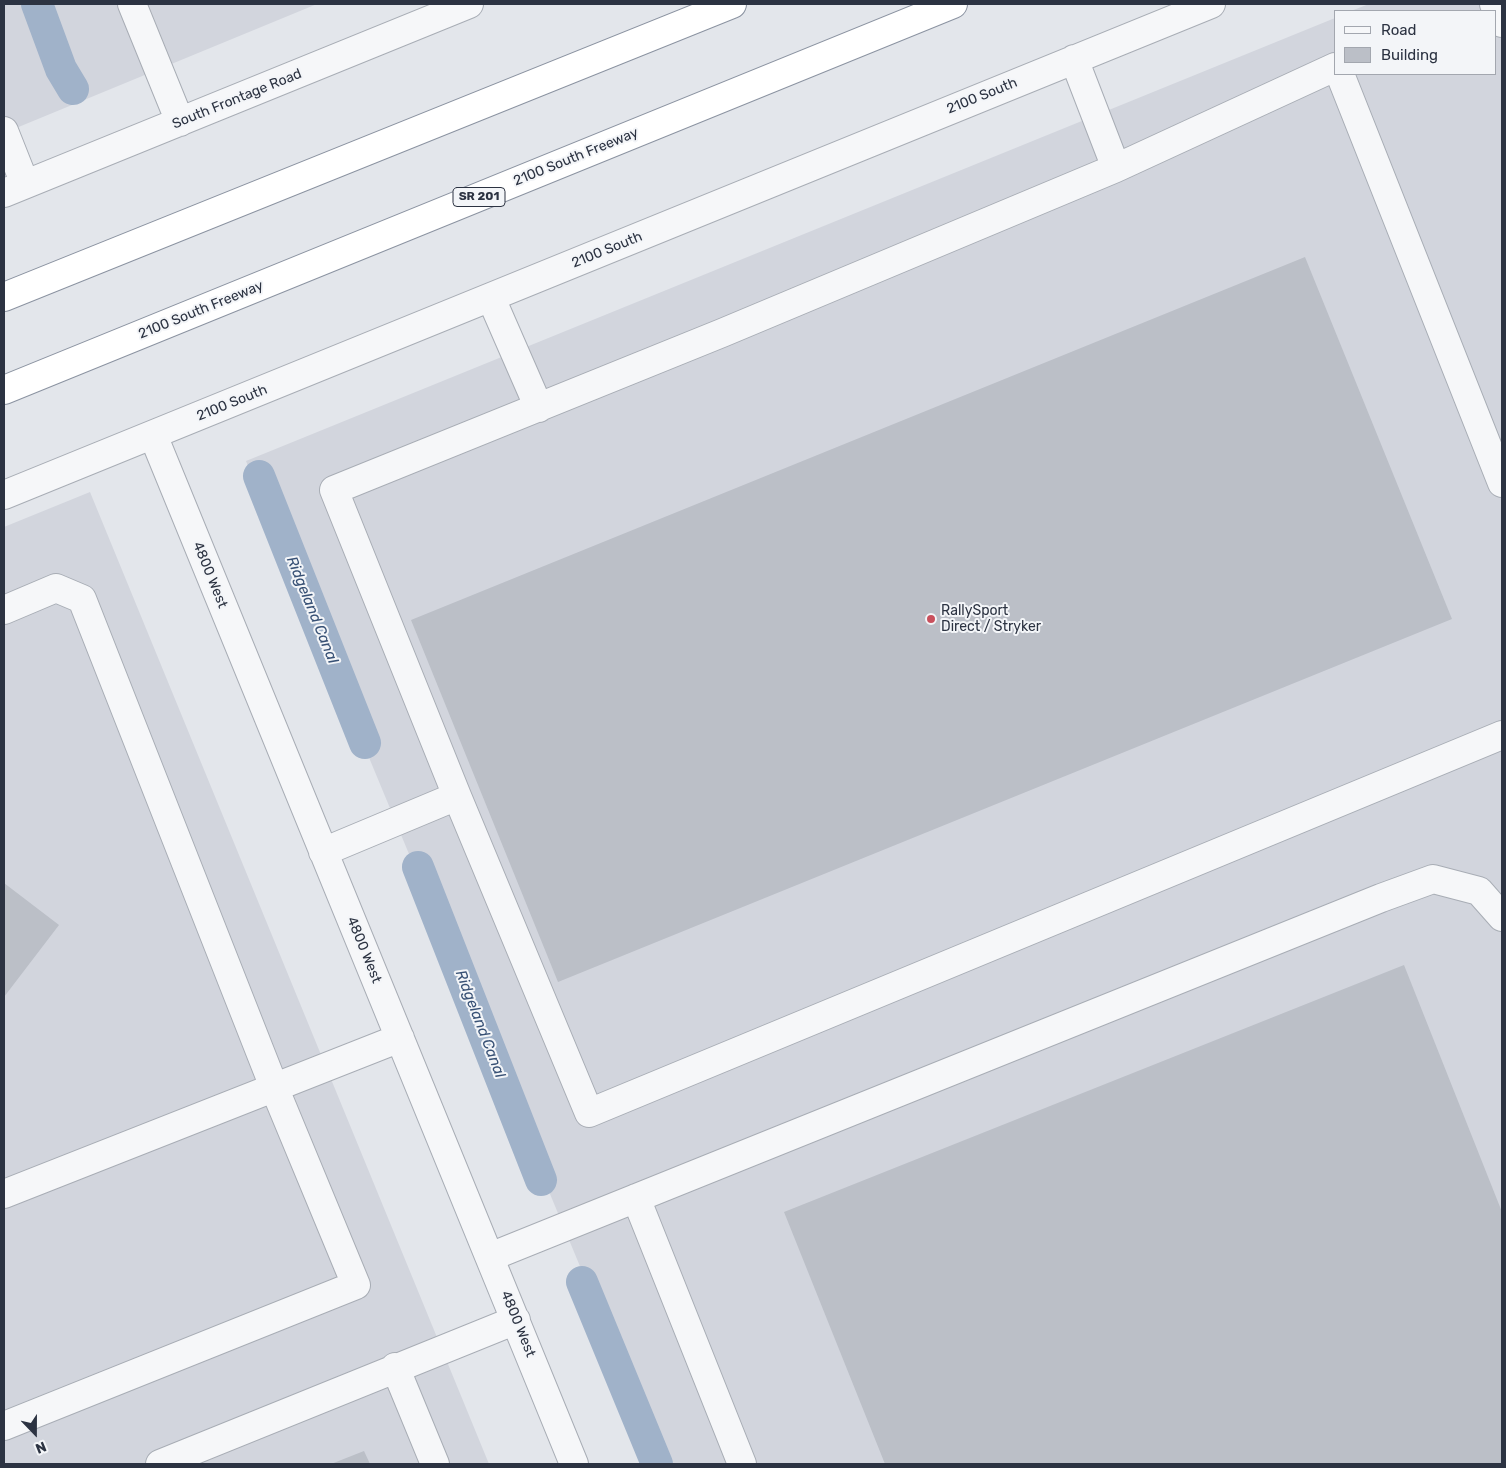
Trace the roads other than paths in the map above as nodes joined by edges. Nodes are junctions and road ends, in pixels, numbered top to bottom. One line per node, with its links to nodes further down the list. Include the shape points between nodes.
1 (132, 4): 11 (street)
2 (469, 4): 11 (street, South Frontage Road)
3 (732, 4): 15 (highway)
4 (954, 4): 17 (highway, 2100 South Freeway / SR 201)
5 (1210, 4): 8 (street, 2100 South)
6 (1494, 4): 7 (street)
7 (1502, 23)
8 (1074, 59): 13 (street); 16 (street, 2100 South)
9 (1334, 67): 13 (street)
10 (1340, 75): 20 (street)
11 (180, 122): 14 (street, South Frontage Road)
12 (4, 131): 14 (street)
13 (1116, 168): 18 (street)
14 (14, 188)
15 (4, 297)
16 (491, 298): 18 (street); 19 (street, 2100 South)
17 (4, 390)
18 (539, 408): 24 (street, via 334,490)
19 (154, 435): 21 (street, 2100 South); 25 (street, 4800 West)
20 (1502, 483)
21 (4, 495)
22 (4, 610): 28 (street, via 56,588 82,599)
23 (1502, 735): 24 (street, via 589,1113)
24 (457, 796): 25 (street)
25 (323, 852): 27 (street, 4800 West)
26 (1502, 917): 30 (street, via 1479,892 1434,879)
27 (400, 1038): 28 (street); 31 (street, 4800 West)
28 (274, 1087): 29 (street); 34 (street, via 356,1285)
29 (4, 1194)
30 (636, 1198): 31 (street); 38 (street)
31 (490, 1257): 32 (street, 4800 West)
32 (516, 1320): 33 (street); 37 (street, 4800 West)
33 (395, 1367): 35 (street); 36 (street)
34 (4, 1426)
35 (160, 1464)
36 (435, 1464)
37 (574, 1464)
38 (742, 1464)

